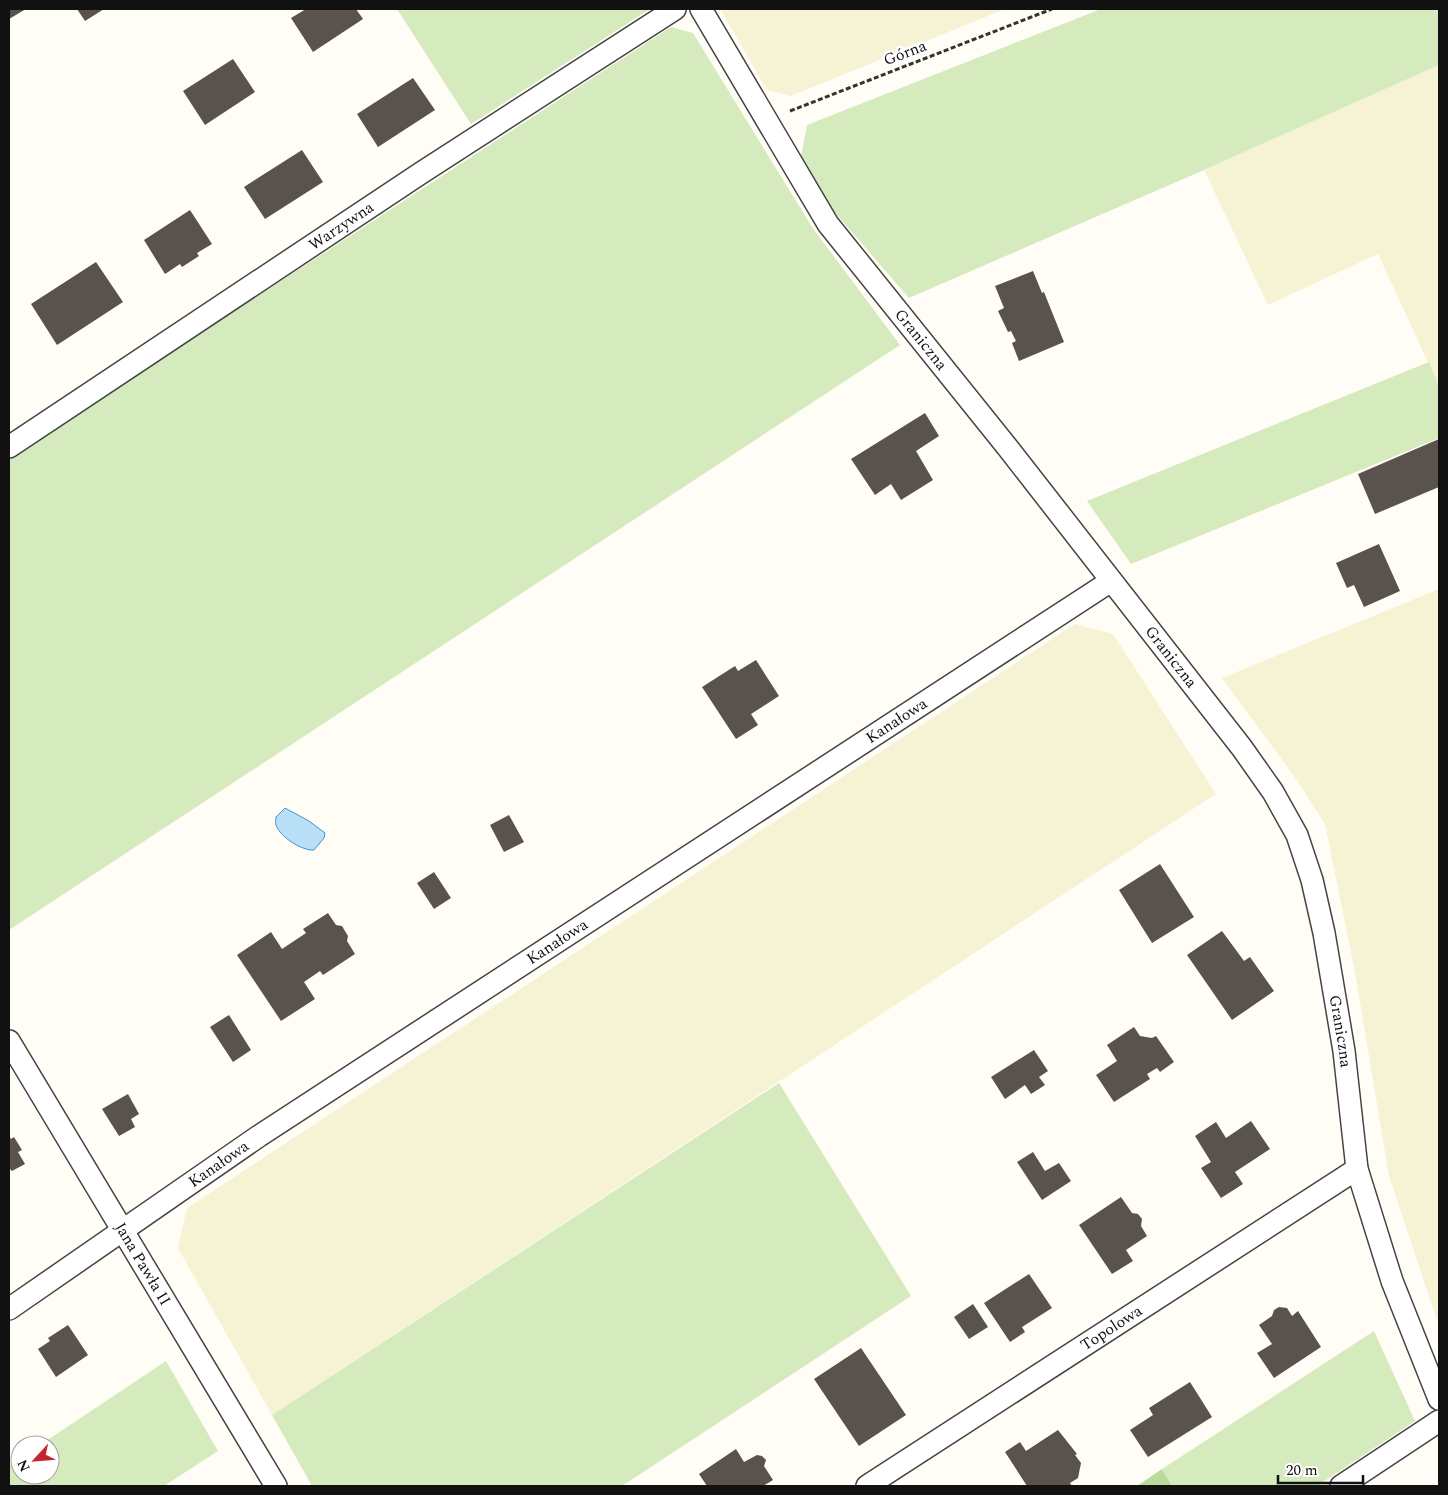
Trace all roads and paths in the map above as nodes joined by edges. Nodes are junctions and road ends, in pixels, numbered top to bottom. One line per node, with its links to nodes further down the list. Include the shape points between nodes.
1 (675, 9): 5 (street, Warzywna, via 421,173)
2 (701, 9): 4 (street, Graniczna)
3 (1052, 9): 4 (path, Górna)
4 (766, 120): 6 (street, Graniczna, via 828,224)
5 (9, 447)
6 (1111, 581): 8 (street, Graniczna, via 1242,748 1273,792 1297,835 1312,880 1324,933 1344,1051); 9 (street, Kanałowa, via 284,1120)
7 (9, 1041): 9 (street, Jana Pawła II)
8 (1357, 1169): 11 (street, Graniczna, via 1392,1281); 14 (street, Topolowa)
9 (123, 1232): 10 (street, Kanałowa); 13 (street, Jana Pawła II)
10 (9, 1310)
11 (1439, 1399)
12 (1439, 1421): 15 (street)
13 (276, 1486)
14 (867, 1486)
15 (1340, 1486)

